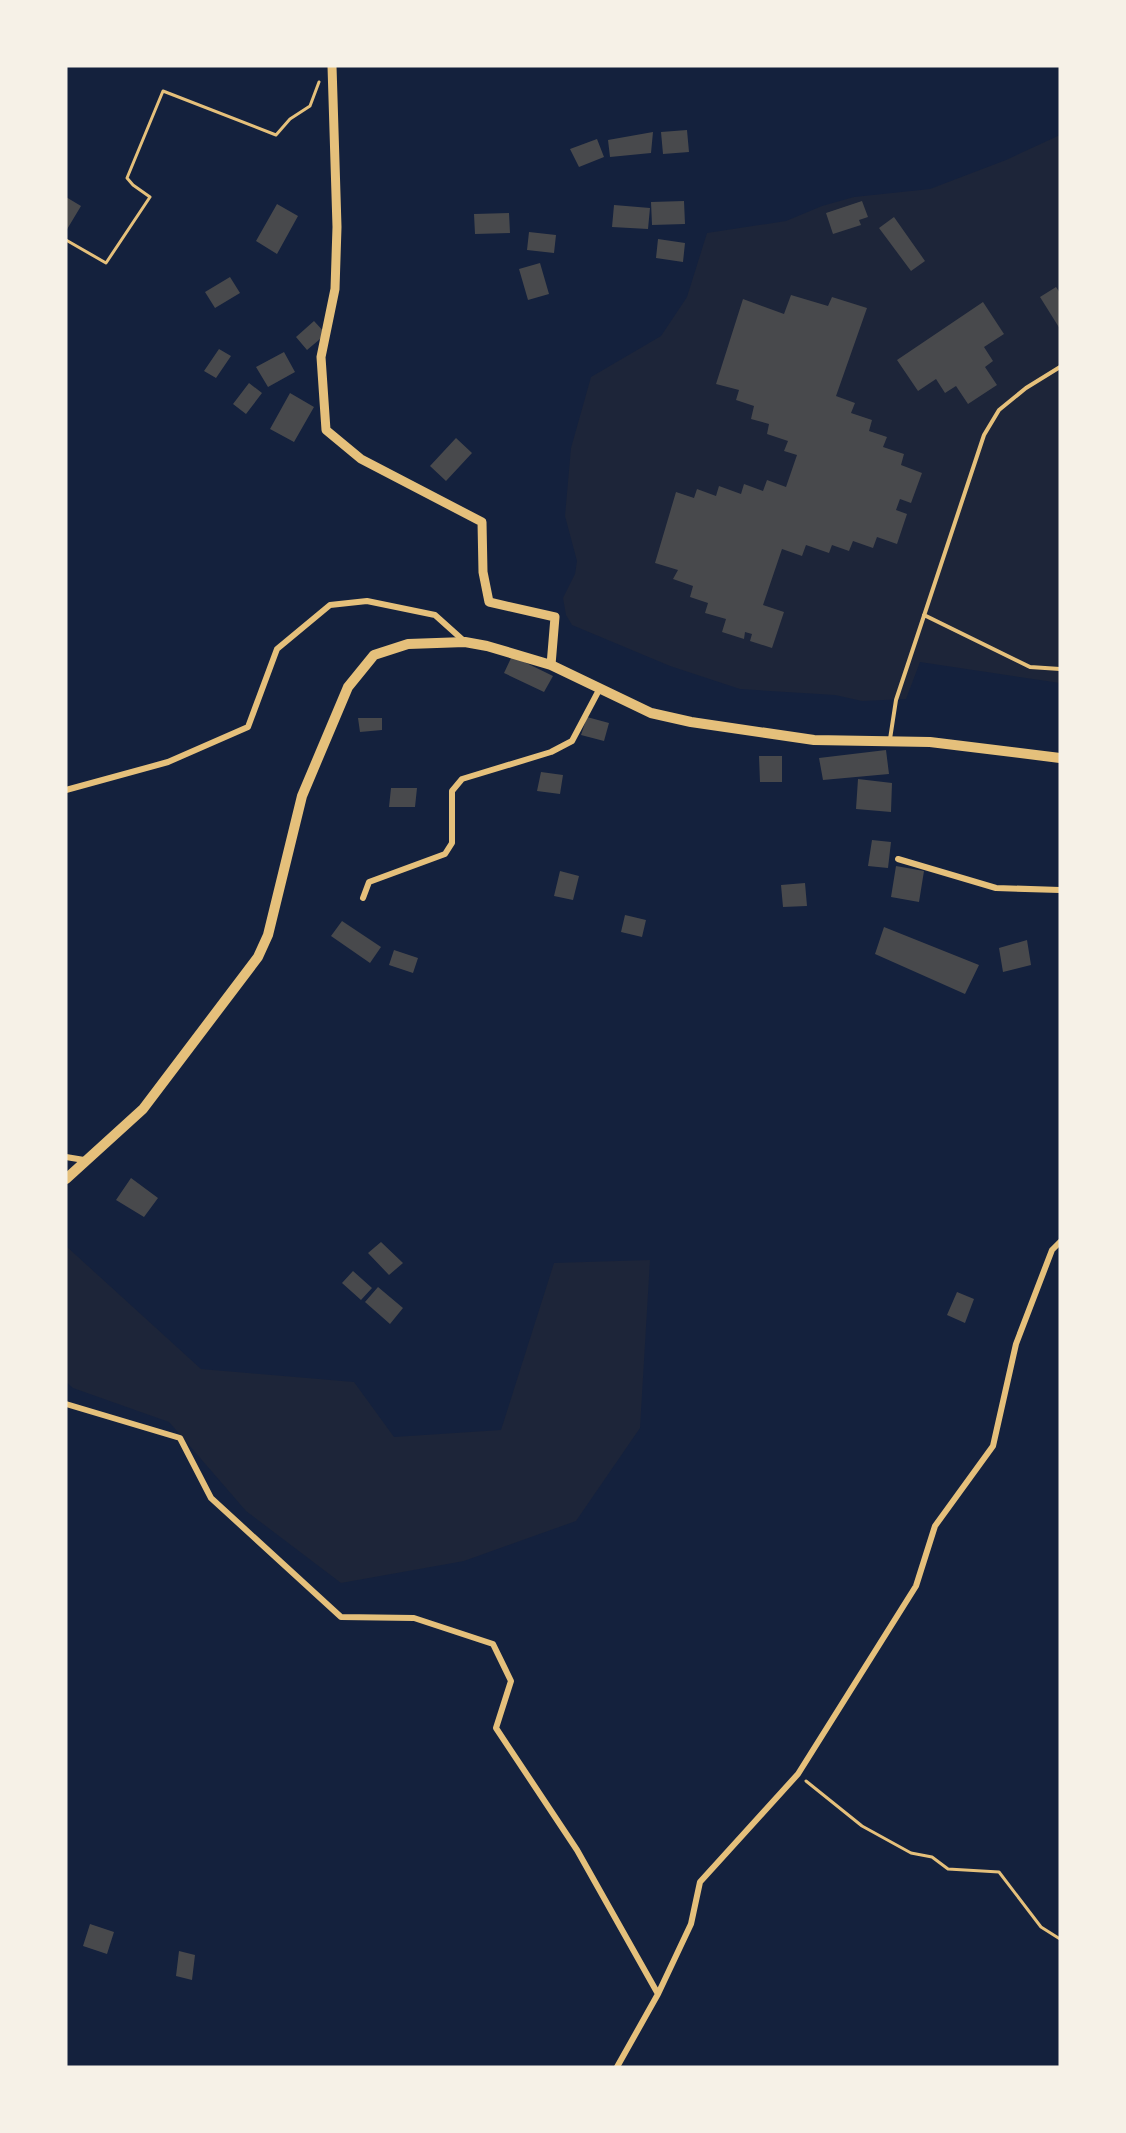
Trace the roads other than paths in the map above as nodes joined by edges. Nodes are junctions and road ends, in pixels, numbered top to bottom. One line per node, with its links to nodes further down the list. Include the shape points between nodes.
1 (332, 66): 5 (street, via 336,238 335,289 321,357 326,430 361,459 482,522 483,572 489,602 555,617)
2 (1060, 367): 3 (lane, via 1026,387 999,410 984,435)
3 (924, 615): 6 (lane, via 1030,667); 8 (lane, via 896,700)
4 (465, 642): 5 (main road); 10 (street, via 435,615 367,601 330,605 277,649 248,727 168,762); 15 (main road, via 408,644 374,655 348,687 302,796 268,935 258,957 143,1109)
5 (551, 665): 7 (main road)
6 (1060, 669)
7 (599, 690): 8 (main road, via 651,713 735,730 814,740); 13 (street, via 572,741 551,752 462,779 452,791 452,843 445,854 369,882)
8 (890, 740): 9 (main road)
9 (1060, 758)
10 (66, 790)
11 (898, 859): 12 (street, via 996,888)
12 (1060, 890)
13 (363, 898)
14 (66, 1157): 15 (street)
15 (84, 1160): 16 (main road)
16 (66, 1179)
17 (1060, 1242): 19 (street, via 1052,1250 1016,1344 993,1446 935,1526 916,1586 798,1774 700,1882 691,1924)
18 (66, 1404): 19 (street, via 180,1438 211,1498 341,1617 414,1618 493,1644 511,1681 496,1728 577,1851)
19 (658, 1994): 20 (street)
20 (617, 2067)

